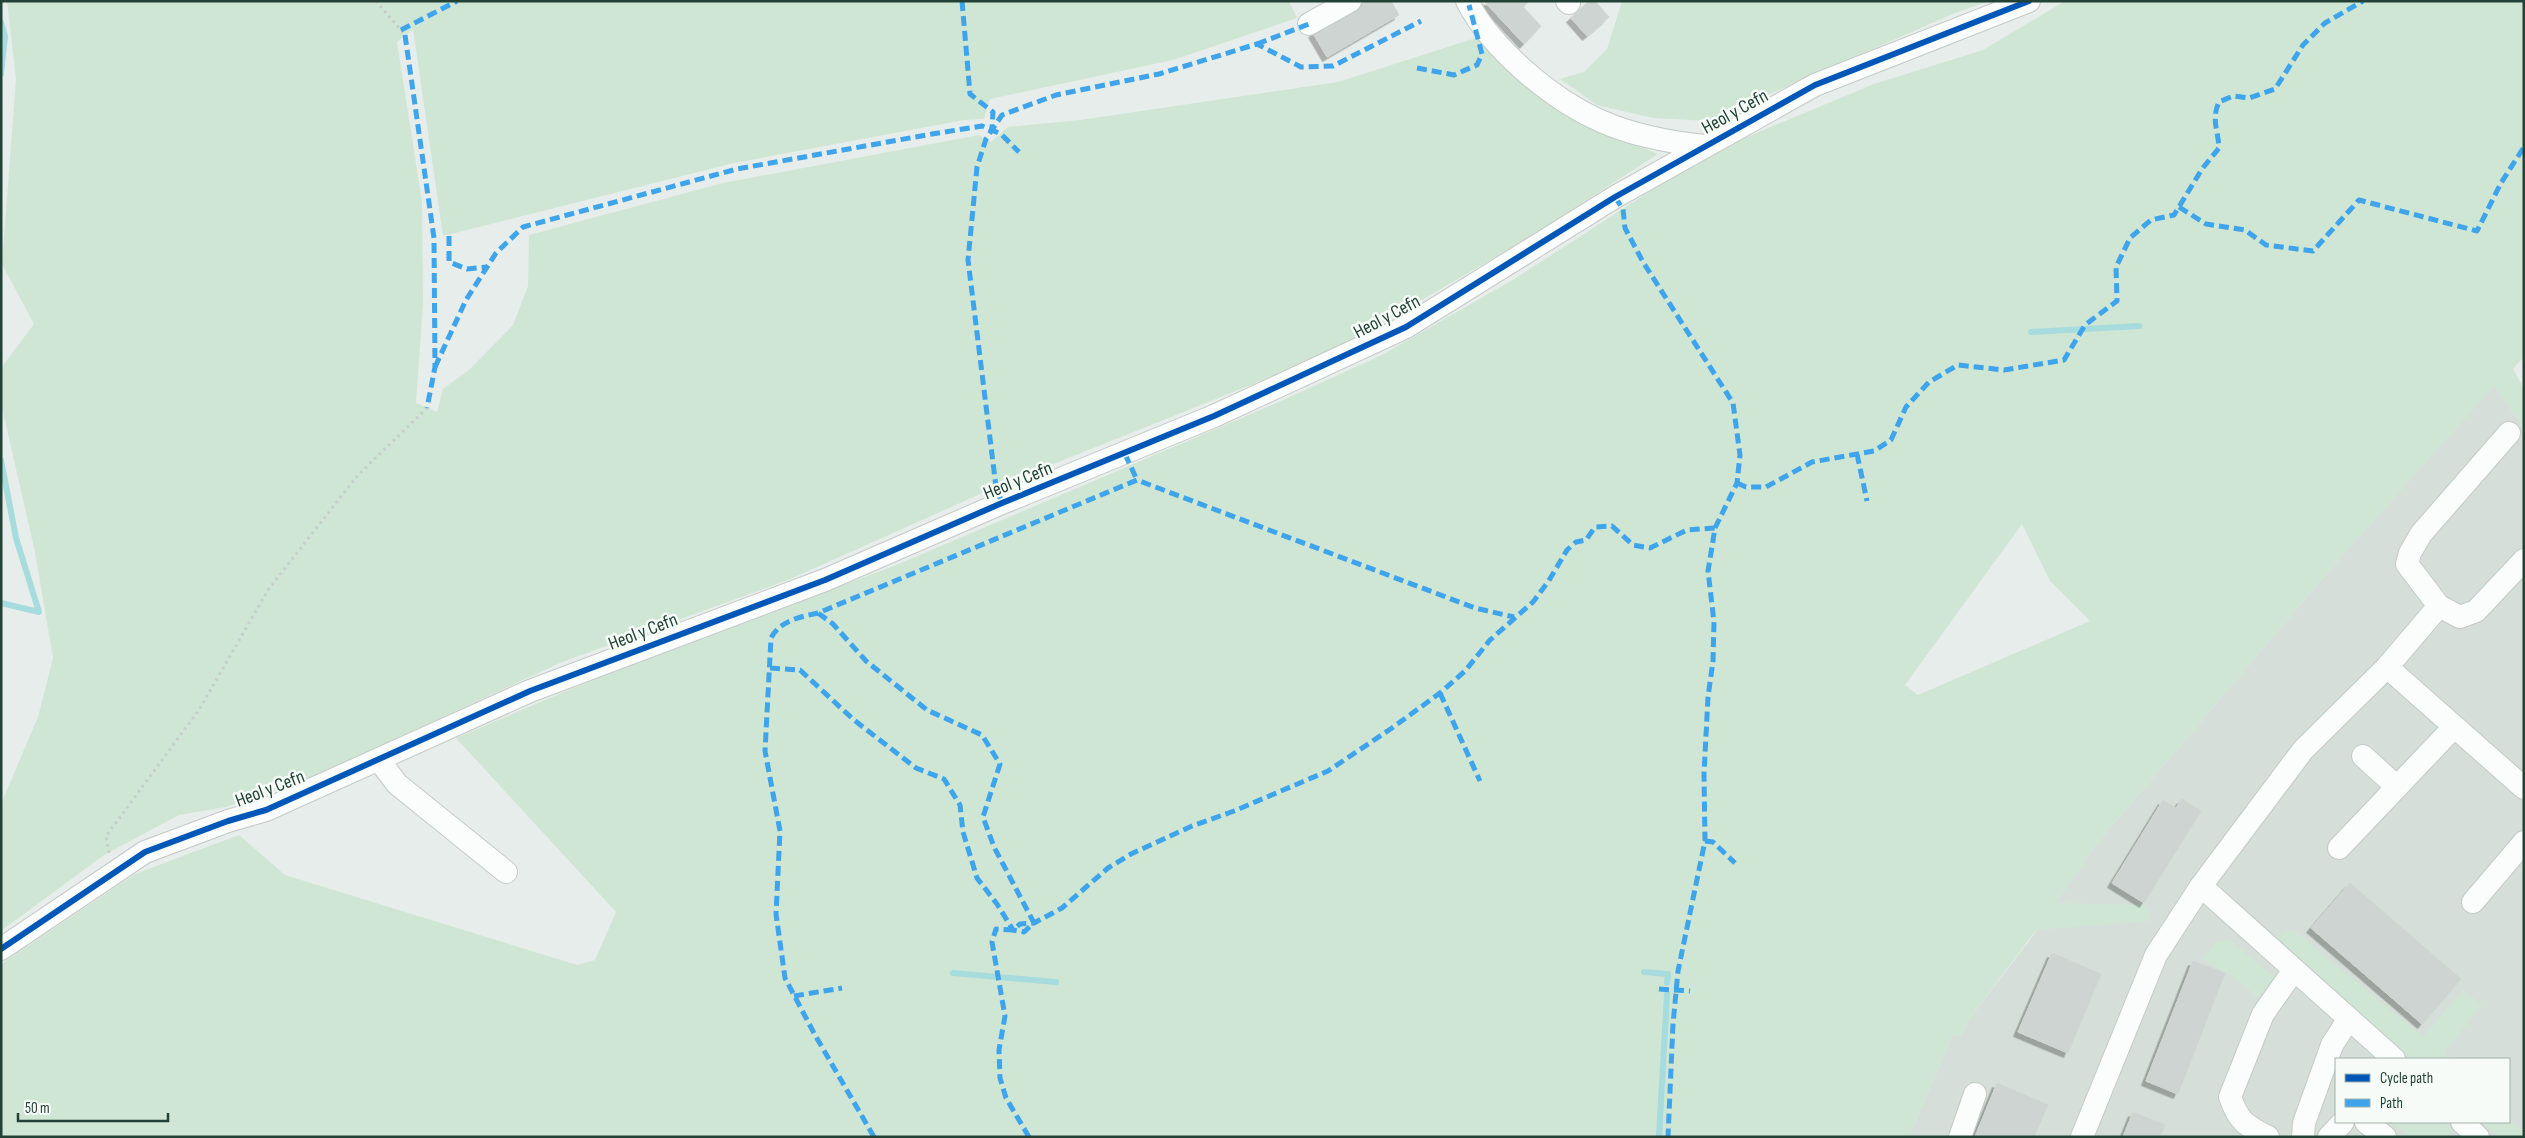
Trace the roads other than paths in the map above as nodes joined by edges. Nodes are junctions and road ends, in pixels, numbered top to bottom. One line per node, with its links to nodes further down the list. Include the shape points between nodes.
1 (1350, 1): 4 (street)
2 (1467, 1): 5 (street, via 1484,27 1526,71 1577,108 1629,132)
3 (2029, 1): 5 (street, Heol y Cefn, via 1814,85)
4 (1309, 24)
5 (1704, 146): 12 (street, Heol y Cefn, via 1615,197 1406,327 1223,412 825,580 530,691)
6 (2508, 433): 8 (street, via 2421,534 2410,553 2407,564)
7 (2524, 560): 8 (street, via 2476,610 2460,617)
8 (2439, 606): 9 (street)
9 (2387, 667): 10 (street); 18 (street, via 2303,750)
10 (2454, 727): 13 (street); 14 (street)
11 (2363, 756): 13 (street)
12 (379, 760): 17 (street, via 397,784); 20 (street, Heol y Cefn, via 266,810 145,852)
13 (2397, 787): 16 (street)
14 (2524, 788)
15 (2524, 842): 19 (street)
16 (2339, 848)
17 (506, 872)
18 (2201, 886): 21 (street); 29 (street, via 2156,955)
19 (2473, 902)
20 (1, 949)
21 (2294, 970): 22 (street); 30 (street, via 2263,1014 2230,1097 2236,1115 2246,1126)
22 (2348, 1020): 23 (street); 31 (street, via 2332,1045 2304,1123)
23 (2393, 1058)
24 (1975, 1094): 28 (street)
25 (2342, 1123): 32 (street)
26 (2367, 1123): 33 (street)
27 (2463, 1123): 34 (street)
28 (1960, 1137)
29 (2082, 1137)
30 (2268, 1137)
31 (2303, 1137)
32 (2329, 1137)
33 (2384, 1137)
34 (2478, 1137)

